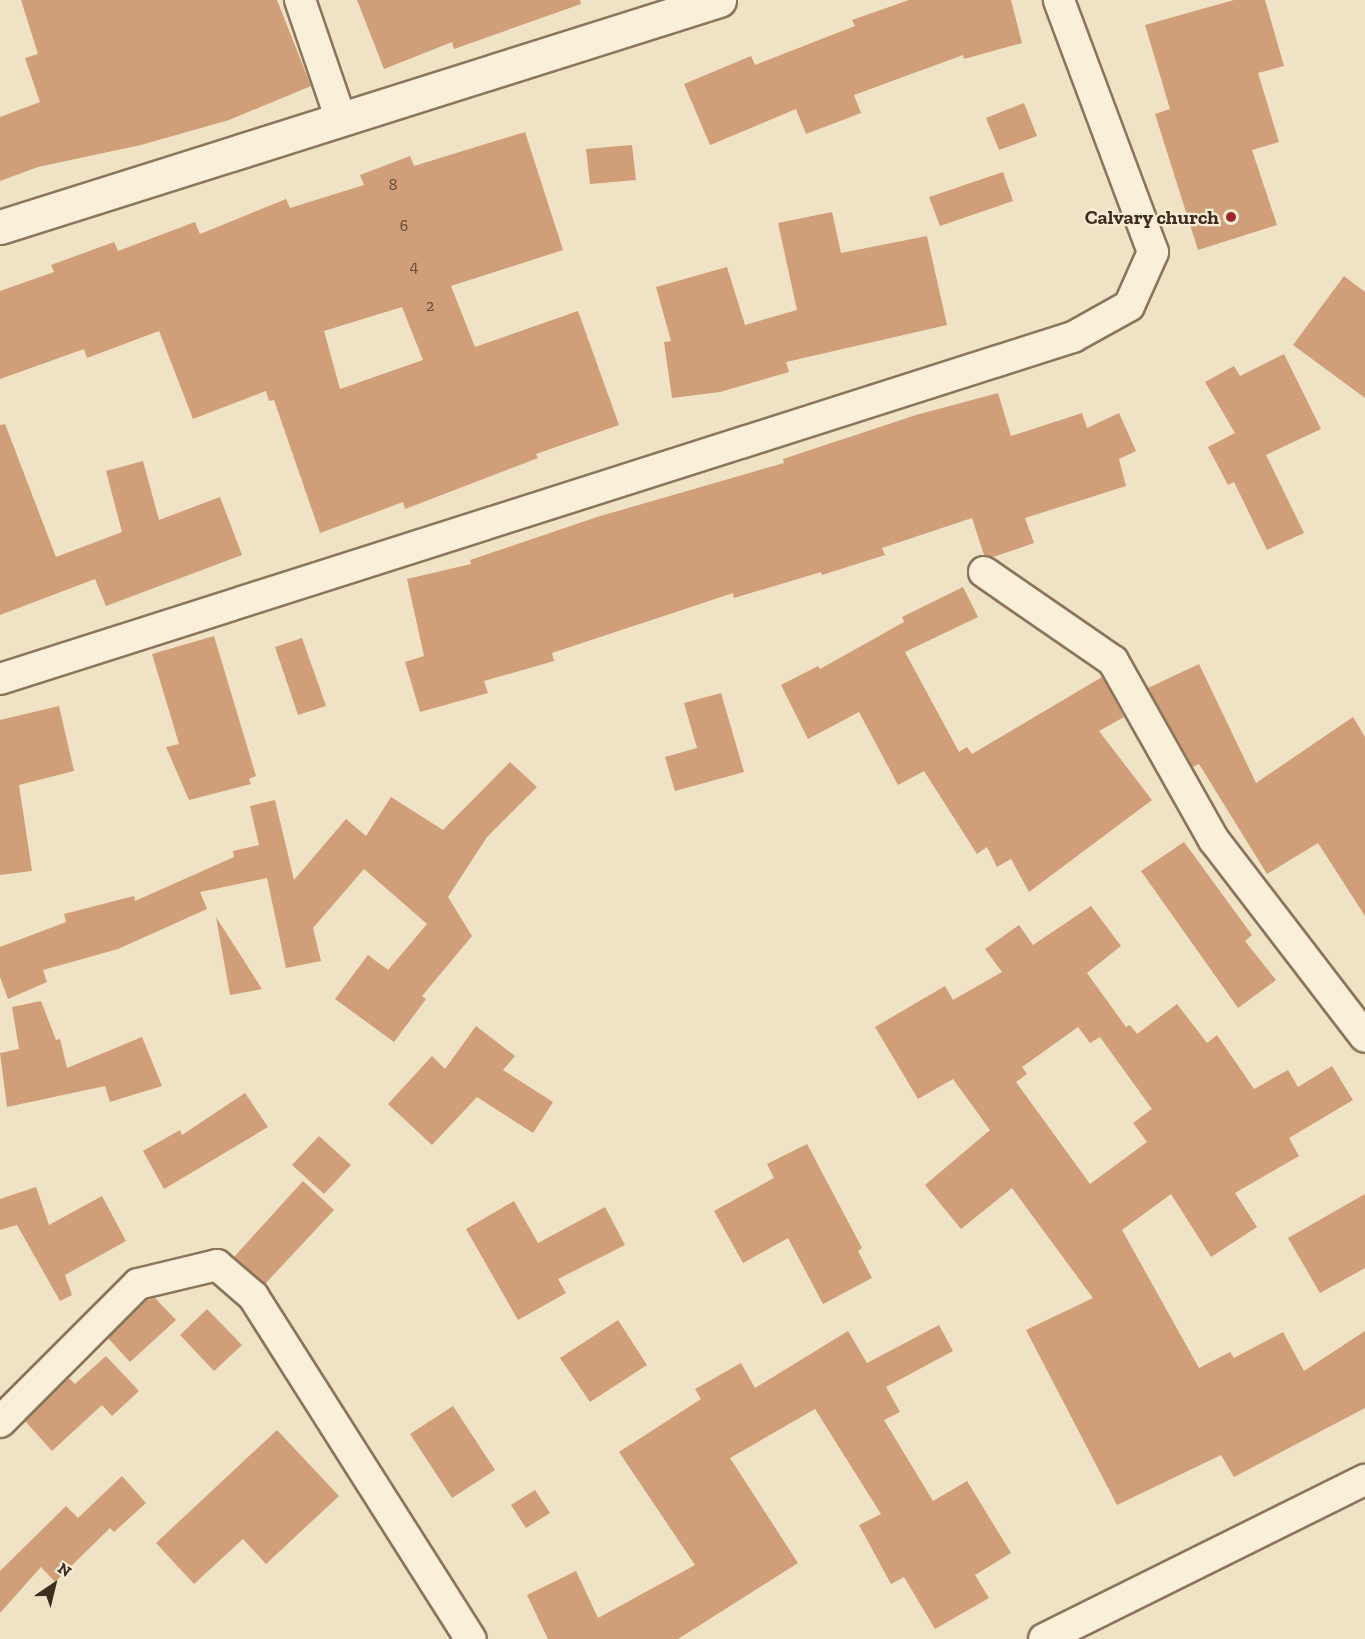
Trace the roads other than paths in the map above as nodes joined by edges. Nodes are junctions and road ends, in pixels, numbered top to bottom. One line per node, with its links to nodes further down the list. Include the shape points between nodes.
1 (300, 0): 4 (street)
2 (719, 0): 4 (main road)
3 (1059, 0): 7 (street, via 1153,252 1129,306 1073,338)
4 (341, 120): 5 (main road)
5 (0, 227)
6 (984, 572): 8 (street, via 1113,661 1214,840)
7 (0, 679)
8 (1365, 1036)
9 (0, 1422): 11 (street, via 138,1284 217,1265 253,1296)
10 (1365, 1480): 12 (street)
11 (471, 1639)
12 (1044, 1639)

